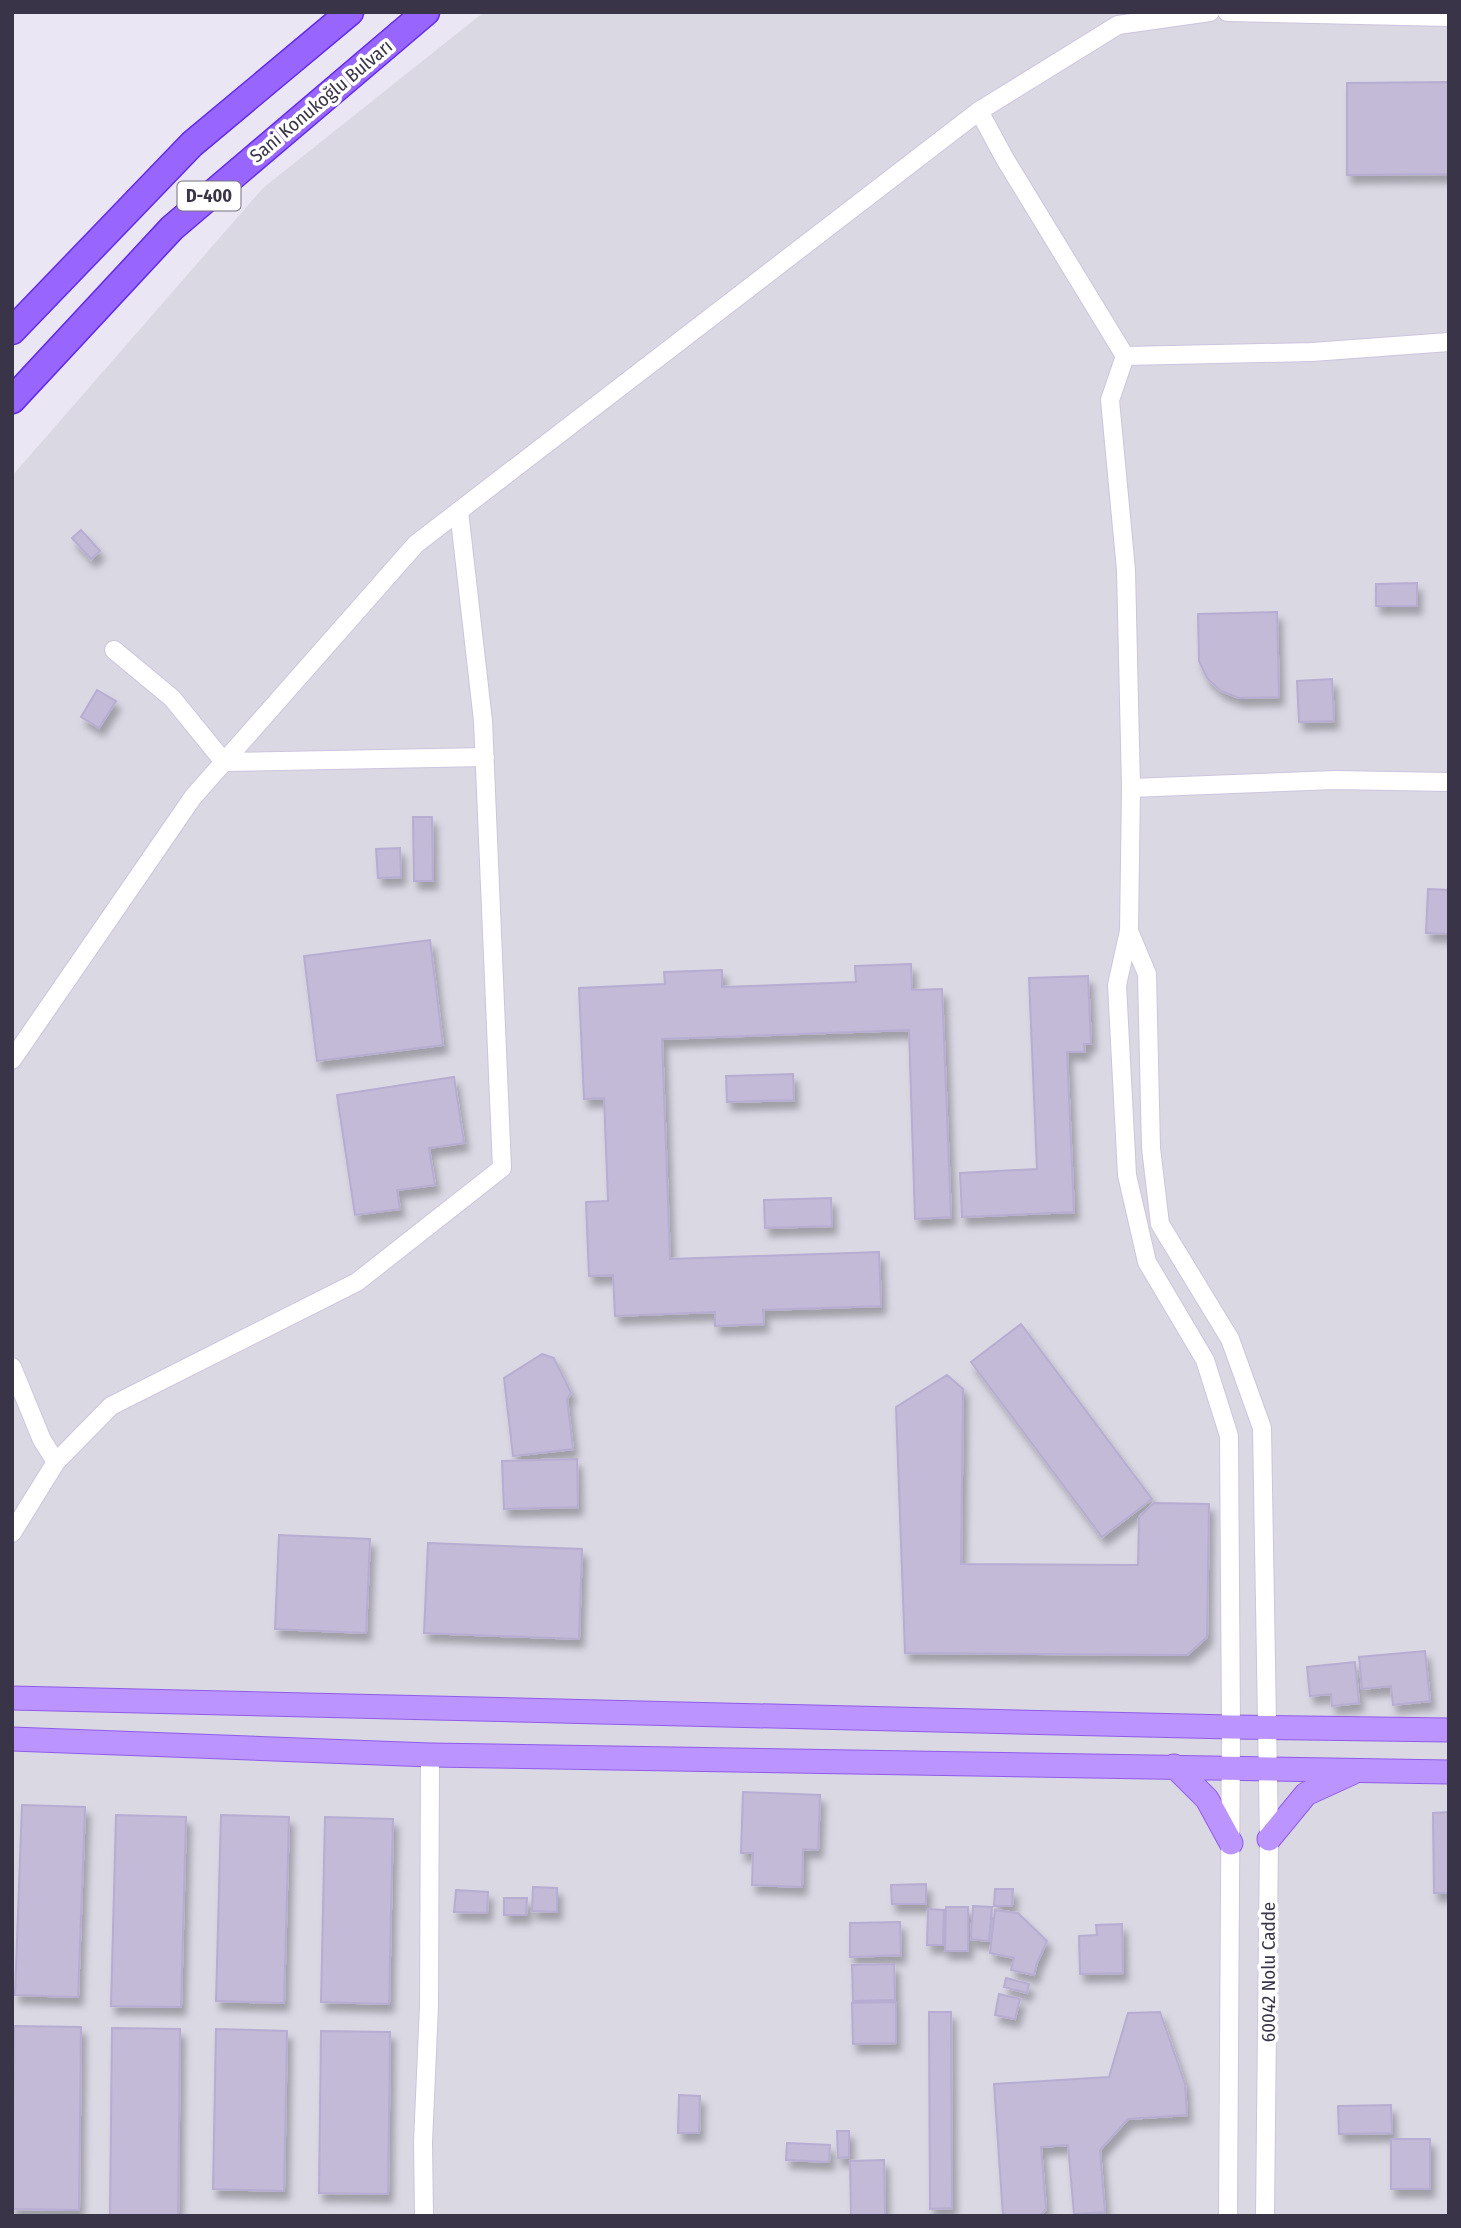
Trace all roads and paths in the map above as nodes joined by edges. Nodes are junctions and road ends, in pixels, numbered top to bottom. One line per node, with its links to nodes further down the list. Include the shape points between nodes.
1 (350, 12): 7 (highway, D-400, via 192,144)
2 (426, 12): 10 (highway, Sani Konukoğlu Bulvarı / D-400, via 172,228)
3 (1210, 12): 6 (street, via 1118,25)
4 (1227, 12): 5 (street)
5 (1449, 17)
6 (979, 111): 9 (street); 11 (street)
7 (12, 331)
8 (1449, 342): 9 (street, via 1312,352)
9 (1125, 356): 16 (street, via 1110,400 1126,570)
10 (12, 400)
11 (459, 511): 13 (street); 14 (street, via 416,544)
12 (114, 650): 14 (street, via 172,698)
13 (485, 757): 14 (street); 20 (street, via 502,1168 358,1282 111,1406)
14 (224, 762): 18 (street, via 193,797)
15 (1449, 782): 16 (street, via 1335,780)
16 (1131, 788): 17 (street)
17 (1129, 932): 23 (street, via 1117,985 1127,1175 1147,1262 1205,1360 1229,1436); 24 (street, 60042 Nolu Cadde, via 1147,974 1151,1147 1160,1224 1230,1339 1262,1428)
18 (12, 1060)
19 (12, 1367): 20 (street)
20 (55, 1462): 21 (street)
21 (12, 1533)
22 (12, 1698): 23 (main road)
23 (1231, 1727): 24 (main road); 29 (street)
24 (1265, 1728): 25 (main road); 30 (street, 60042 Nolu Cadde)
25 (1449, 1730)
26 (12, 1739): 27 (main road)
27 (430, 1755): 28 (main road); 35 (street)
28 (1174, 1766): 29 (main road); 34 (main road, via 1207,1799)
29 (1231, 1767): 30 (main road); 34 (street)
30 (1266, 1769): 31 (main road); 33 (street, 60042 Nolu Cadde)
31 (1359, 1770): 32 (main road); 33 (main road, via 1306,1794)
32 (1449, 1772)
33 (1269, 1839): 37 (street, 60042 Nolu Cadde)
34 (1231, 1843): 36 (street)
35 (424, 2216)
36 (1228, 2216)
37 (1265, 2216)

